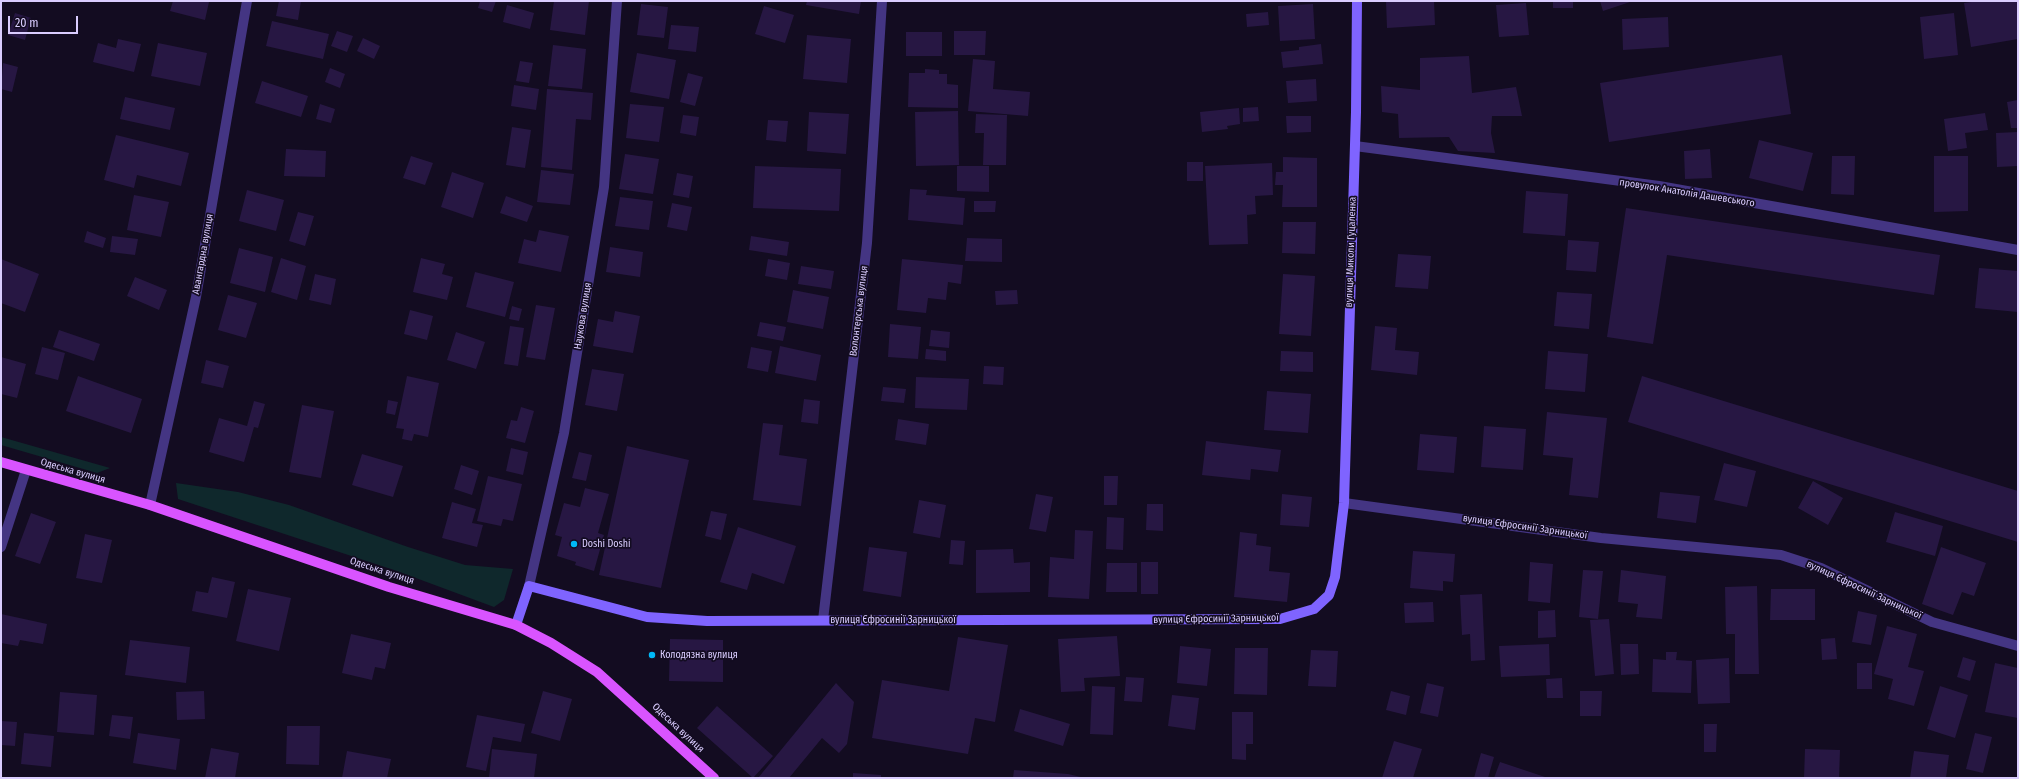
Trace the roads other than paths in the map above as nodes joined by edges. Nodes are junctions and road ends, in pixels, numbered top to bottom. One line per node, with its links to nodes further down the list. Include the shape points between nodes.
1 (247, 1): 10 (street, Авангардна вулиця, via 196,297)
2 (617, 1): 12 (street, Наукова вулиця, via 604,187 564,433)
3 (882, 1): 13 (street, Волонтерська вулиця, via 867,243)
4 (1356, 1): 5 (street, вулиця Миколи Гуцаленка)
5 (1355, 146): 6 (street, провулок Анатолія Дашевського, via 1659,186); 9 (street, вулиця Миколи Гуцаленка)
6 (2018, 250)
7 (1, 462): 8 (main road, Одеська вулиця)
8 (26, 470): 10 (main road, Одеська вулиця); 11 (street)
9 (1344, 503): 13 (street, вулиця Єфросинії Зарницької, via 1335,577 1329,595 1314,609 1280,619); 15 (street, вулиця Єфросинії Зарницької, via 1601,538 1781,555 1821,568 1932,622)
10 (150, 505): 14 (main road, Одеська вулиця, via 389,587)
11 (1, 548)
12 (529, 586): 13 (street, вулиця Єфросинії Зарницької, via 647,617 707,621); 14 (street, Наукова вулиця)
13 (823, 620)
14 (516, 626): 16 (main road, Одеська вулиця, via 551,643 597,672)
15 (2018, 646)
16 (714, 778)

